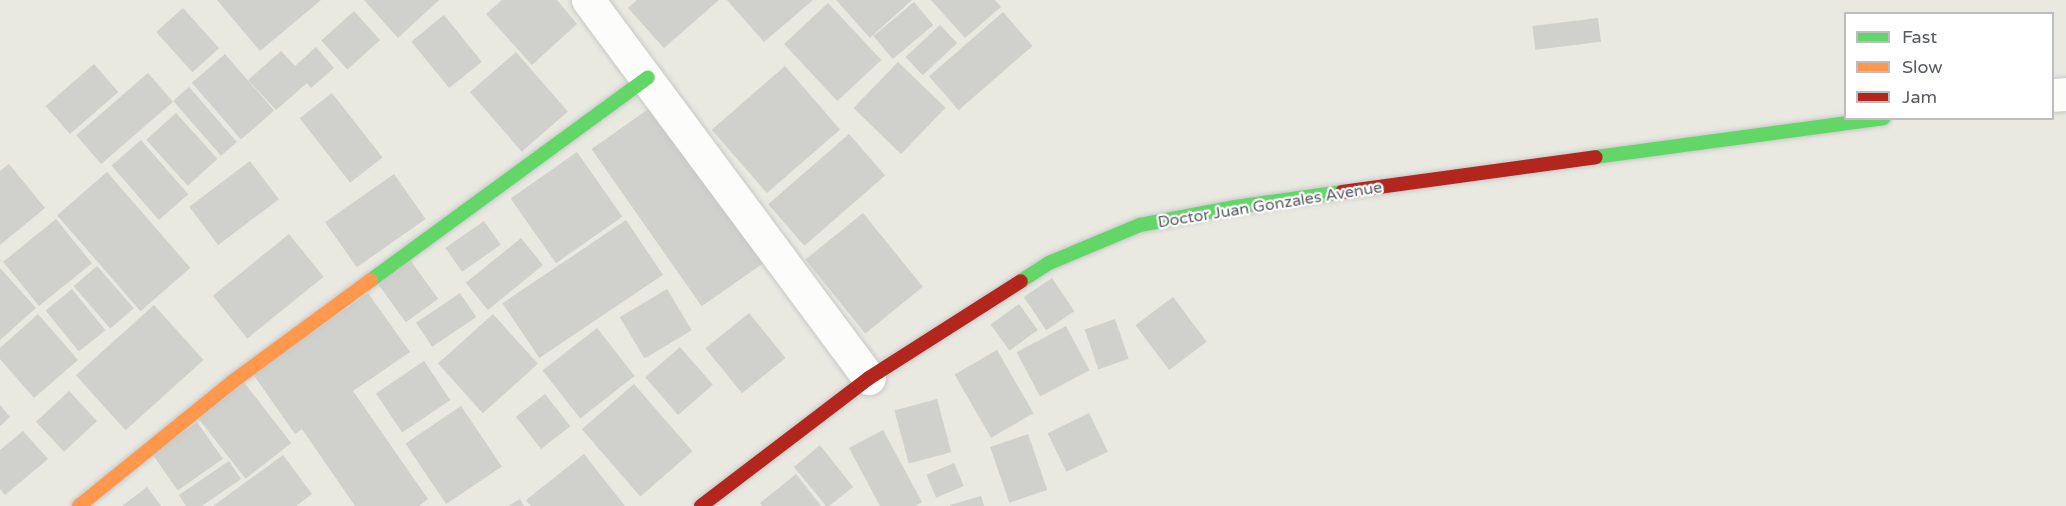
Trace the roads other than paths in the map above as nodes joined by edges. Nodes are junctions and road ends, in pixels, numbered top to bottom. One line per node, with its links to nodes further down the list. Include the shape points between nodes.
1 (588, 0): 2 (street)
2 (648, 77): 4 (street); 5 (street, via 232,382)
3 (1868, 120): 4 (street, Doctor Juan Gonzales Avenue, via 1234,207 1140,225 1049,262)
4 (869, 378): 6 (street, Doctor Juan Gonzales Avenue)
5 (79, 506)
6 (701, 506)

